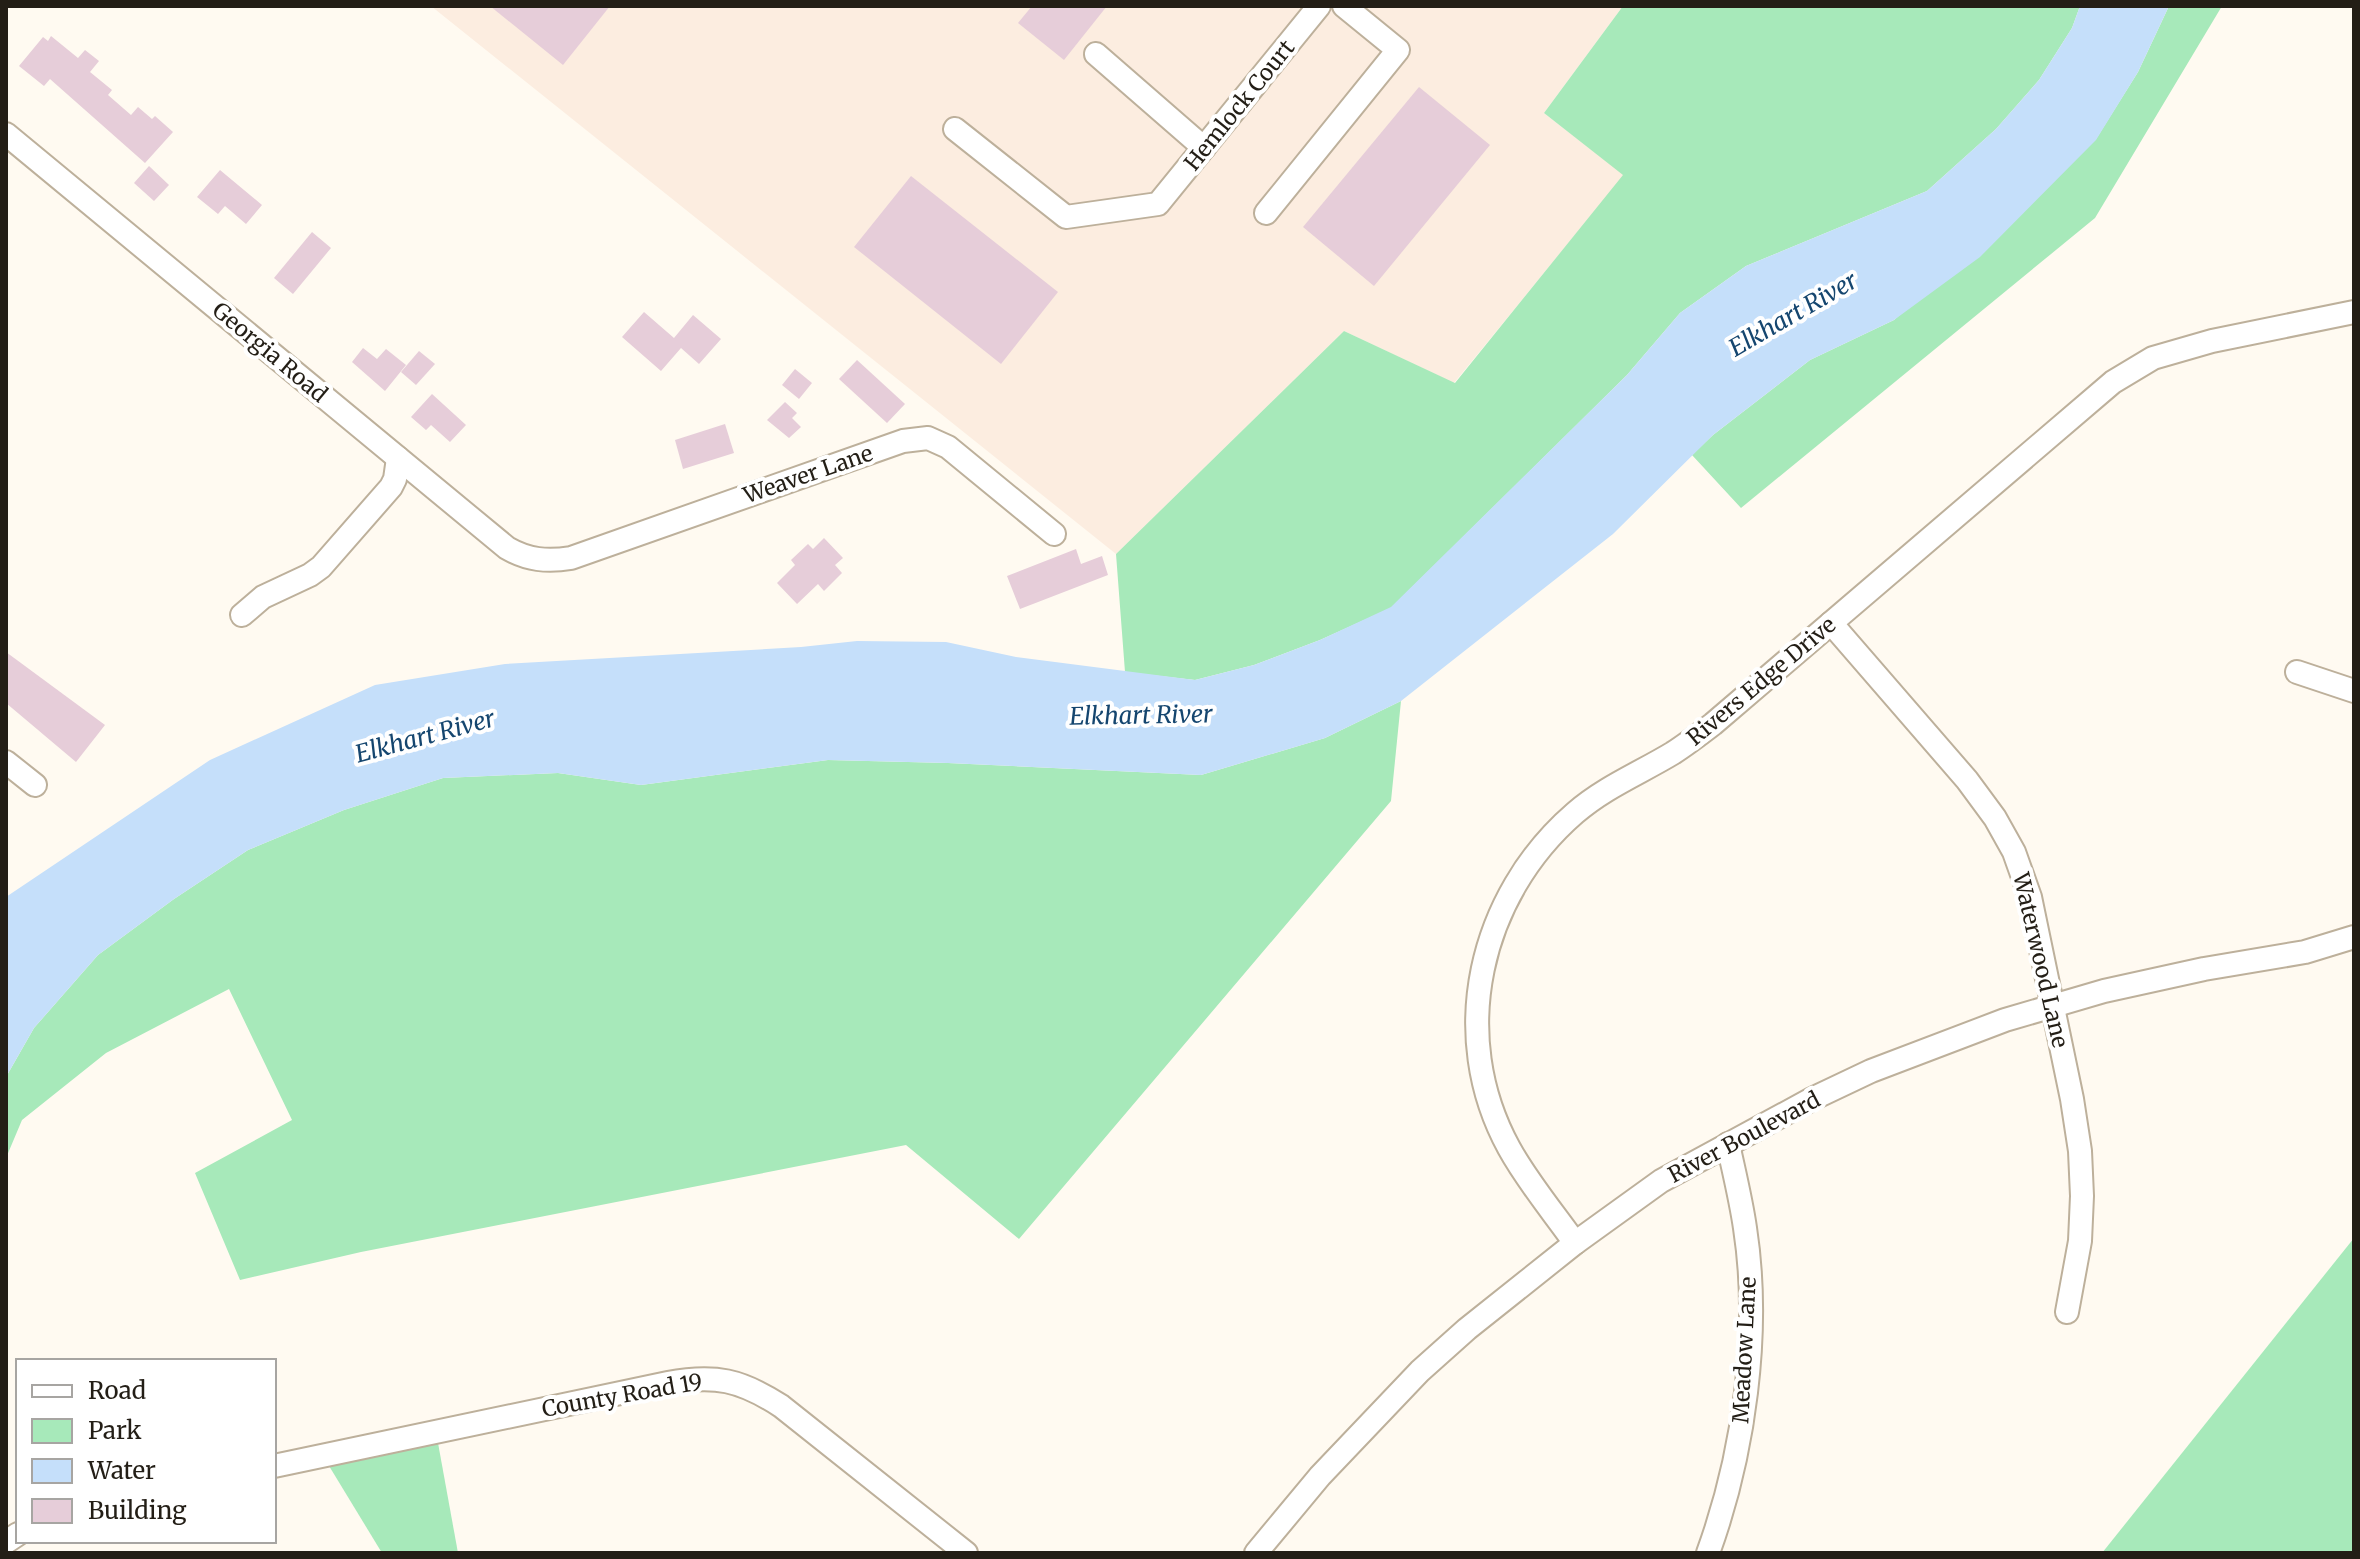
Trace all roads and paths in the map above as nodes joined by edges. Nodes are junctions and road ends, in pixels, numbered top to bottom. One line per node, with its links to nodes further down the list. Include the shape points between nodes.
1 (1319, 6): 6 (street, Hemlock Court)
2 (1344, 6): 7 (street, via 1398,50)
3 (1096, 54): 6 (street)
4 (955, 129): 6 (street, Hemlock Court, via 1066,217 1158,204)
5 (6, 134): 9 (street, Georgia Road)
6 (1204, 148)
7 (1266, 213)
8 (2354, 312): 13 (street, Rivers Edge Drive, via 2153,358 2077,410)
9 (398, 458): 11 (street, Georgia Road, via 507,548); 12 (street, via 391,487 321,567 263,597)
10 (1054, 534): 11 (street, Weaver Lane, via 948,447 928,438 903,441 571,558)
11 (538, 560)
12 (242, 615)
13 (1831, 623): 19 (street, Waterwood Lane, via 1995,818 2030,897); 21 (street, Rivers Edge Drive, via 1713,724 1575,813 1516,880 1499,917 1478,997 1479,1068 1509,1150)
14 (2297, 672): 15 (street)
15 (2354, 691)
16 (6, 762): 17 (street)
17 (35, 785)
18 (2354, 937): 19 (street, River Boulevard)
19 (2052, 1005): 20 (street, River Boulevard, via 1871,1071); 22 (street, Waterwood Lane, via 2080,1151 2080,1241)
20 (1728, 1144): 21 (street, River Boulevard, via 1661,1181); 26 (street, Meadow Lane, via 1745,1228 1750,1334 1733,1472)
21 (1575, 1243): 25 (street, River Boulevard, via 1420,1371 1320,1476)
22 (2067, 1312)
23 (276, 1466): 24 (street, County Road 19, via 691,1378 714,1378 758,1391 781,1406)
24 (966, 1553)
25 (1256, 1553)
26 (1708, 1553)

